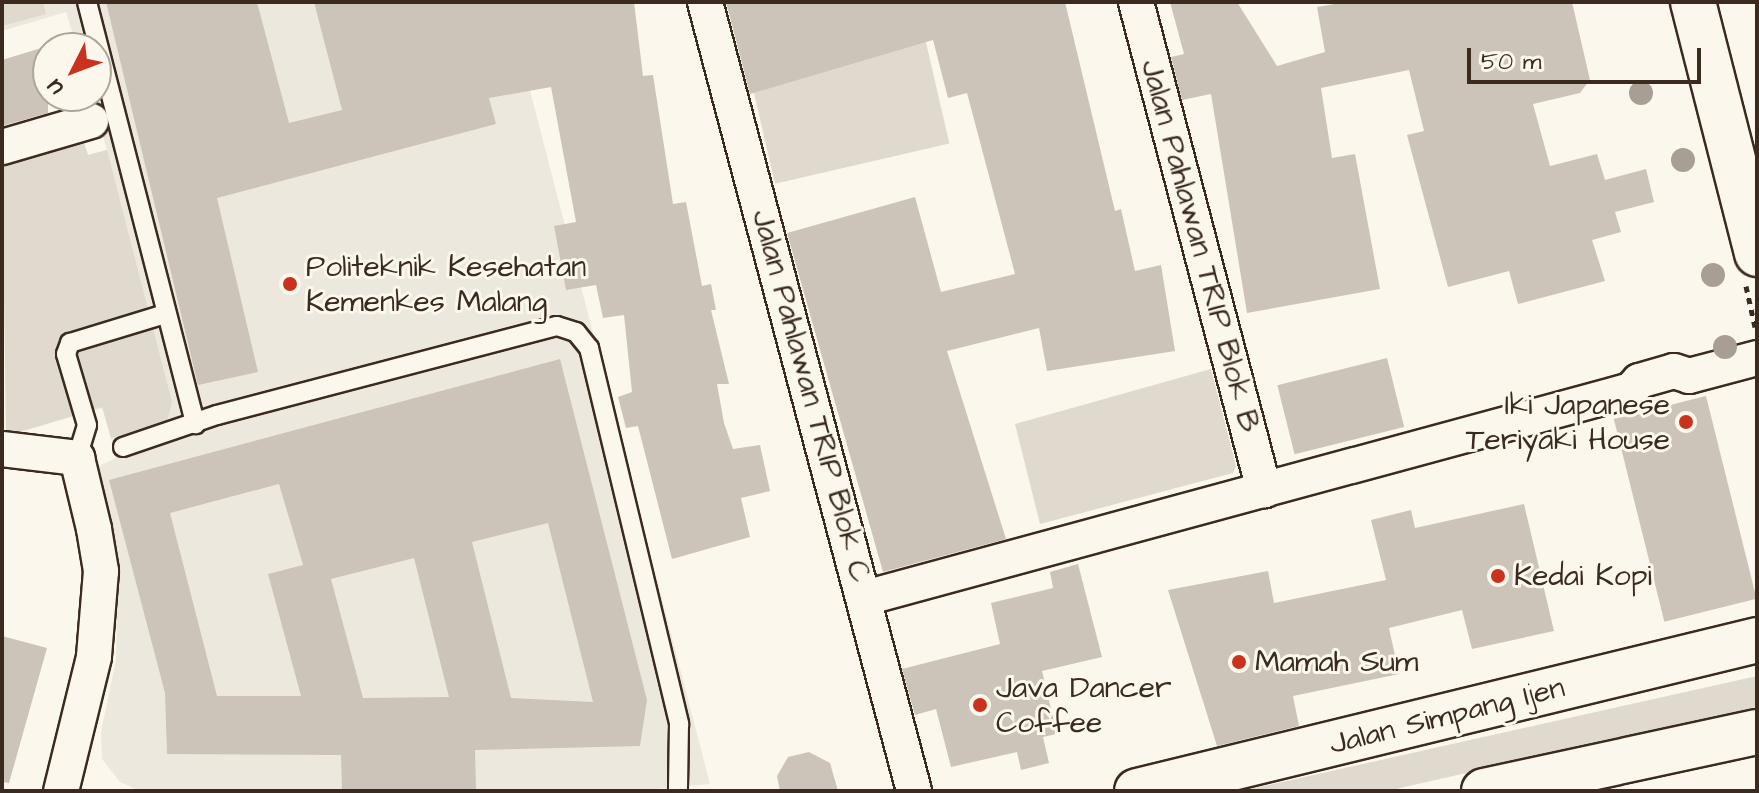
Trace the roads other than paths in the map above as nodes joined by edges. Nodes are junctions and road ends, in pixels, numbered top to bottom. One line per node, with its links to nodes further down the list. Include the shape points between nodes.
1 (87, 2): 8 (lane)
2 (705, 2): 15 (street, Jalan Pahlawan TRIP Blok C)
3 (1136, 2): 14 (street, Jalan Pahlawan TRIP Blok B)
4 (1693, 2): 7 (main road)
5 (91, 121): 6 (street)
6 (2, 147)
7 (1757, 254)
8 (165, 314): 10 (lane); 13 (lane, via 70,343 66,354 87,425)
9 (1757, 358): 14 (street, via 1689,376 1679,388 1641,398 1631,390)
10 (195, 424): 11 (lane); 19 (lane, via 557,326 576,332 589,348 679,724)
11 (123, 447)
12 (2, 449): 13 (street)
13 (77, 458): 18 (street, via 99,557 100,616)
14 (1264, 490): 15 (street)
15 (865, 598): 20 (street, Jalan Pahlawan TRIP Blok C)
16 (1757, 640): 21 (main road, Jalan Simpang Ijen)
17 (1757, 732): 22 (main road)
18 (61, 791)
19 (678, 791)
20 (914, 791)
21 (1137, 791)
22 (1484, 791)

